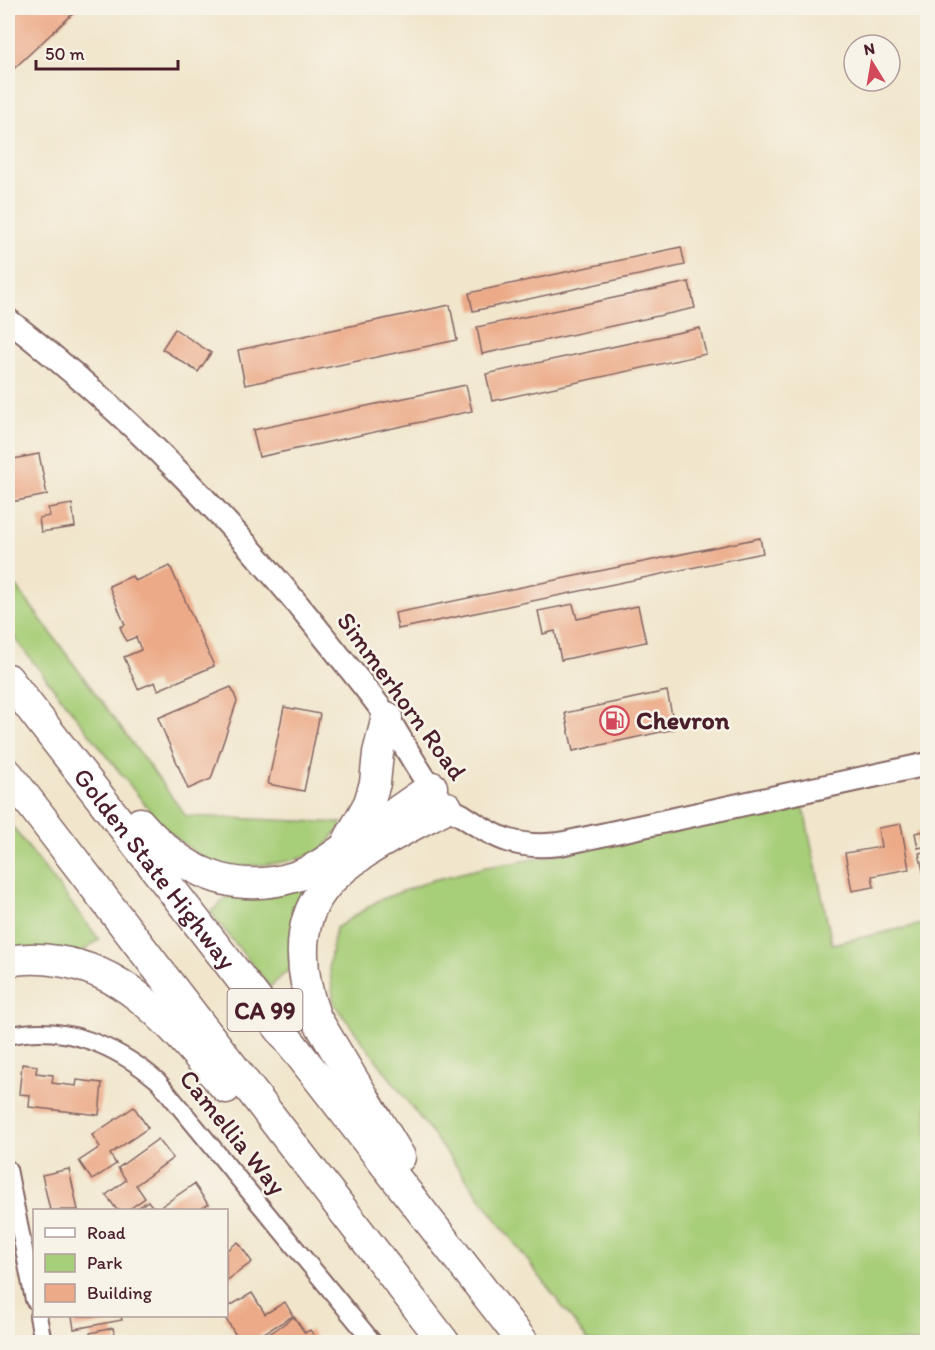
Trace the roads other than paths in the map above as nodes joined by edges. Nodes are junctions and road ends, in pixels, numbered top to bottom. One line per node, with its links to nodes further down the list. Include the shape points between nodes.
1 (8, 320): 4 (main road, Simmerhorn Road, via 130,422 183,475 289,592)
2 (8, 679): 3 (highway, Golden State Highway / CA 99)
3 (31, 709): 8 (highway, via 167,851 198,871 245,884 269,883 295,877); 13 (highway, Golden State Highway / CA 99)
4 (387, 717): 7 (main road, Simmerhorn Road); 8 (highway, via 369,803)
5 (927, 764): 7 (main road, Simmerhorn Road, via 552,845 508,841 484,831)
6 (8, 774): 12 (highway, CA 99)
7 (439, 797): 8 (highway); 13 (highway, via 357,858 322,890 310,910 302,970 307,994 325,1035)
8 (344, 848)
9 (8, 961): 12 (highway, via 45,959 71,963 121,983 148,1003)
10 (8, 1036): 17 (street, Camellia Way, via 41,1032 70,1035 116,1050 141,1066 158,1081)
11 (8, 1169): 14 (street)
12 (372, 1250): 18 (highway, CA 99)
13 (486, 1294): 19 (highway, Golden State Highway / CA 99)
14 (33, 1295)
15 (38, 1317): 16 (street)
16 (43, 1342)
17 (373, 1342)
18 (444, 1342)
19 (523, 1342)

